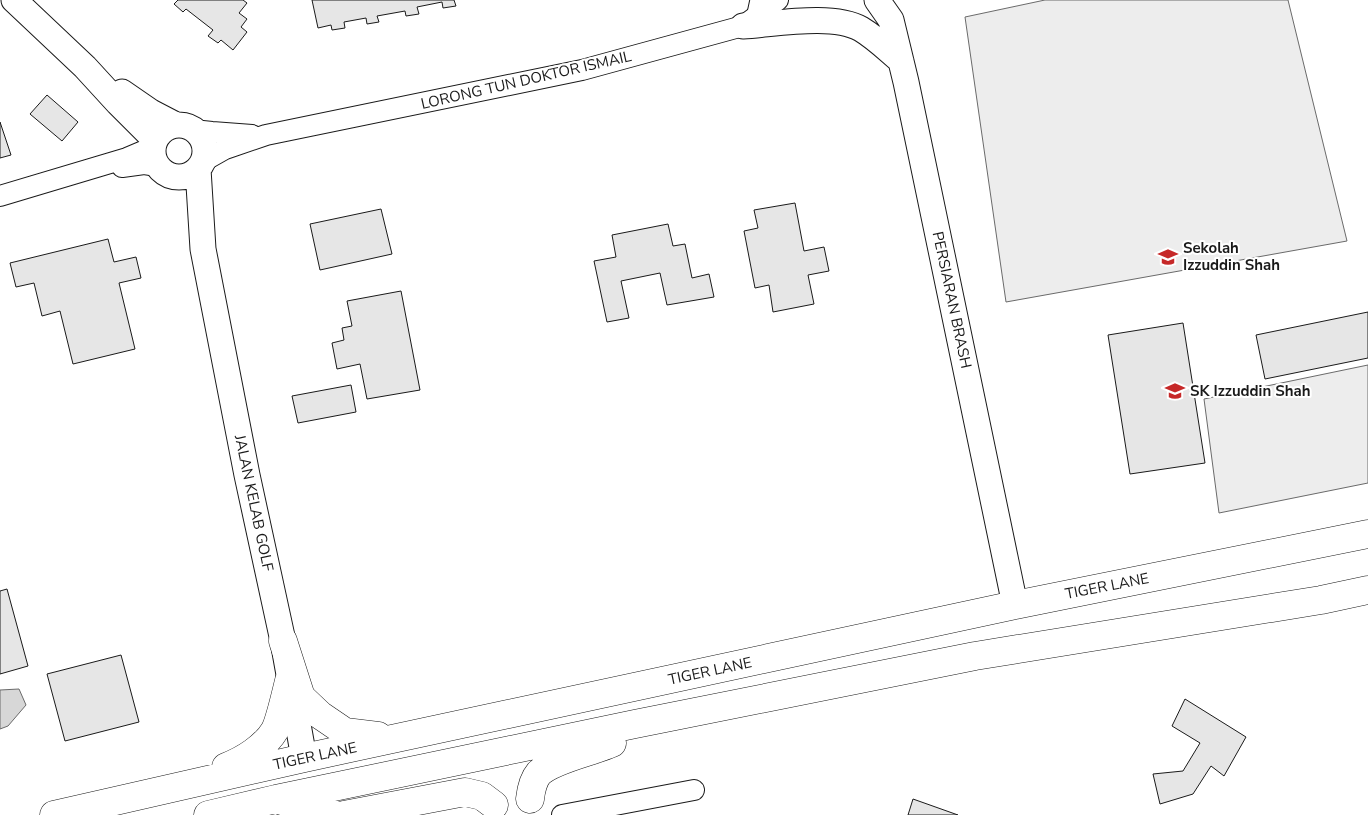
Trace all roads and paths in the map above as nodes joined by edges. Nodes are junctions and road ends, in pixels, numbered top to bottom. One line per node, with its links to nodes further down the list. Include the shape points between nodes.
1 (14, 0): 5 (street, JALAN KELAB GOLF)
2 (877, 0): 4 (street, PERSIARAN BRASH, via 891,20)
3 (766, 7): 4 (street, via 860,28); 7 (street, LORONG TUN DOKTOR ISMAIL, via 582,70)
4 (901, 61): 14 (street, PERSIARAN BRASH)
5 (85, 67): 6 (street, JALAN KELAB GOLF, via 151,112); 8 (street, JALAN KELAB GOLF)
6 (185, 127): 7 (street, LORONG TUN DOKTOR ISMAIL); 8 (street, via 167,128 160,133); 9 (street, via 200,136 204,144 205,153)
7 (266, 135): 9 (street, LORONG TUN DOKTOR ISMAIL, via 225,149)
8 (160, 157): 9 (street, via 182,176); 10 (street, via 144,164 73,175); 11 (street, JALAN KELAB GOLF, via 183,197)
9 (200, 165): 11 (street, JALAN KELAB GOLF)
10 (0, 196)
11 (203, 249): 15 (street, JALAN KELAB GOLF)
12 (1368, 534): 14 (main road, TIGER LANE)
13 (1368, 590): 17 (main road, via 975,656)
14 (1015, 605): 19 (main road, TIGER LANE)
15 (283, 641): 16 (street, JALAN KELAB GOLF); 19 (main road, via 301,697 320,715 345,732 376,736)
16 (289, 681): 20 (street, JALAN KELAB GOLF); 21 (main road, via 275,730 259,747 240,761)
17 (663, 719): 18 (main road); 24 (main road, via 609,744 551,765 538,774 532,786)
18 (635, 724): 20 (main road, via 614,714 346,768 322,766); 23 (main road)
19 (413, 735): 20 (main road, TIGER LANE)
20 (304, 758): 21 (main road, TIGER LANE)
21 (186, 785): 26 (main road, TIGER LANE)
22 (694, 790): 30 (street)
23 (276, 799): 27 (main road); 28 (main road)
24 (531, 807)
25 (496, 810): 29 (main road, via 482,796 465,792)
26 (54, 815)
27 (208, 815)
28 (336, 815)
29 (344, 815)
30 (562, 815)

